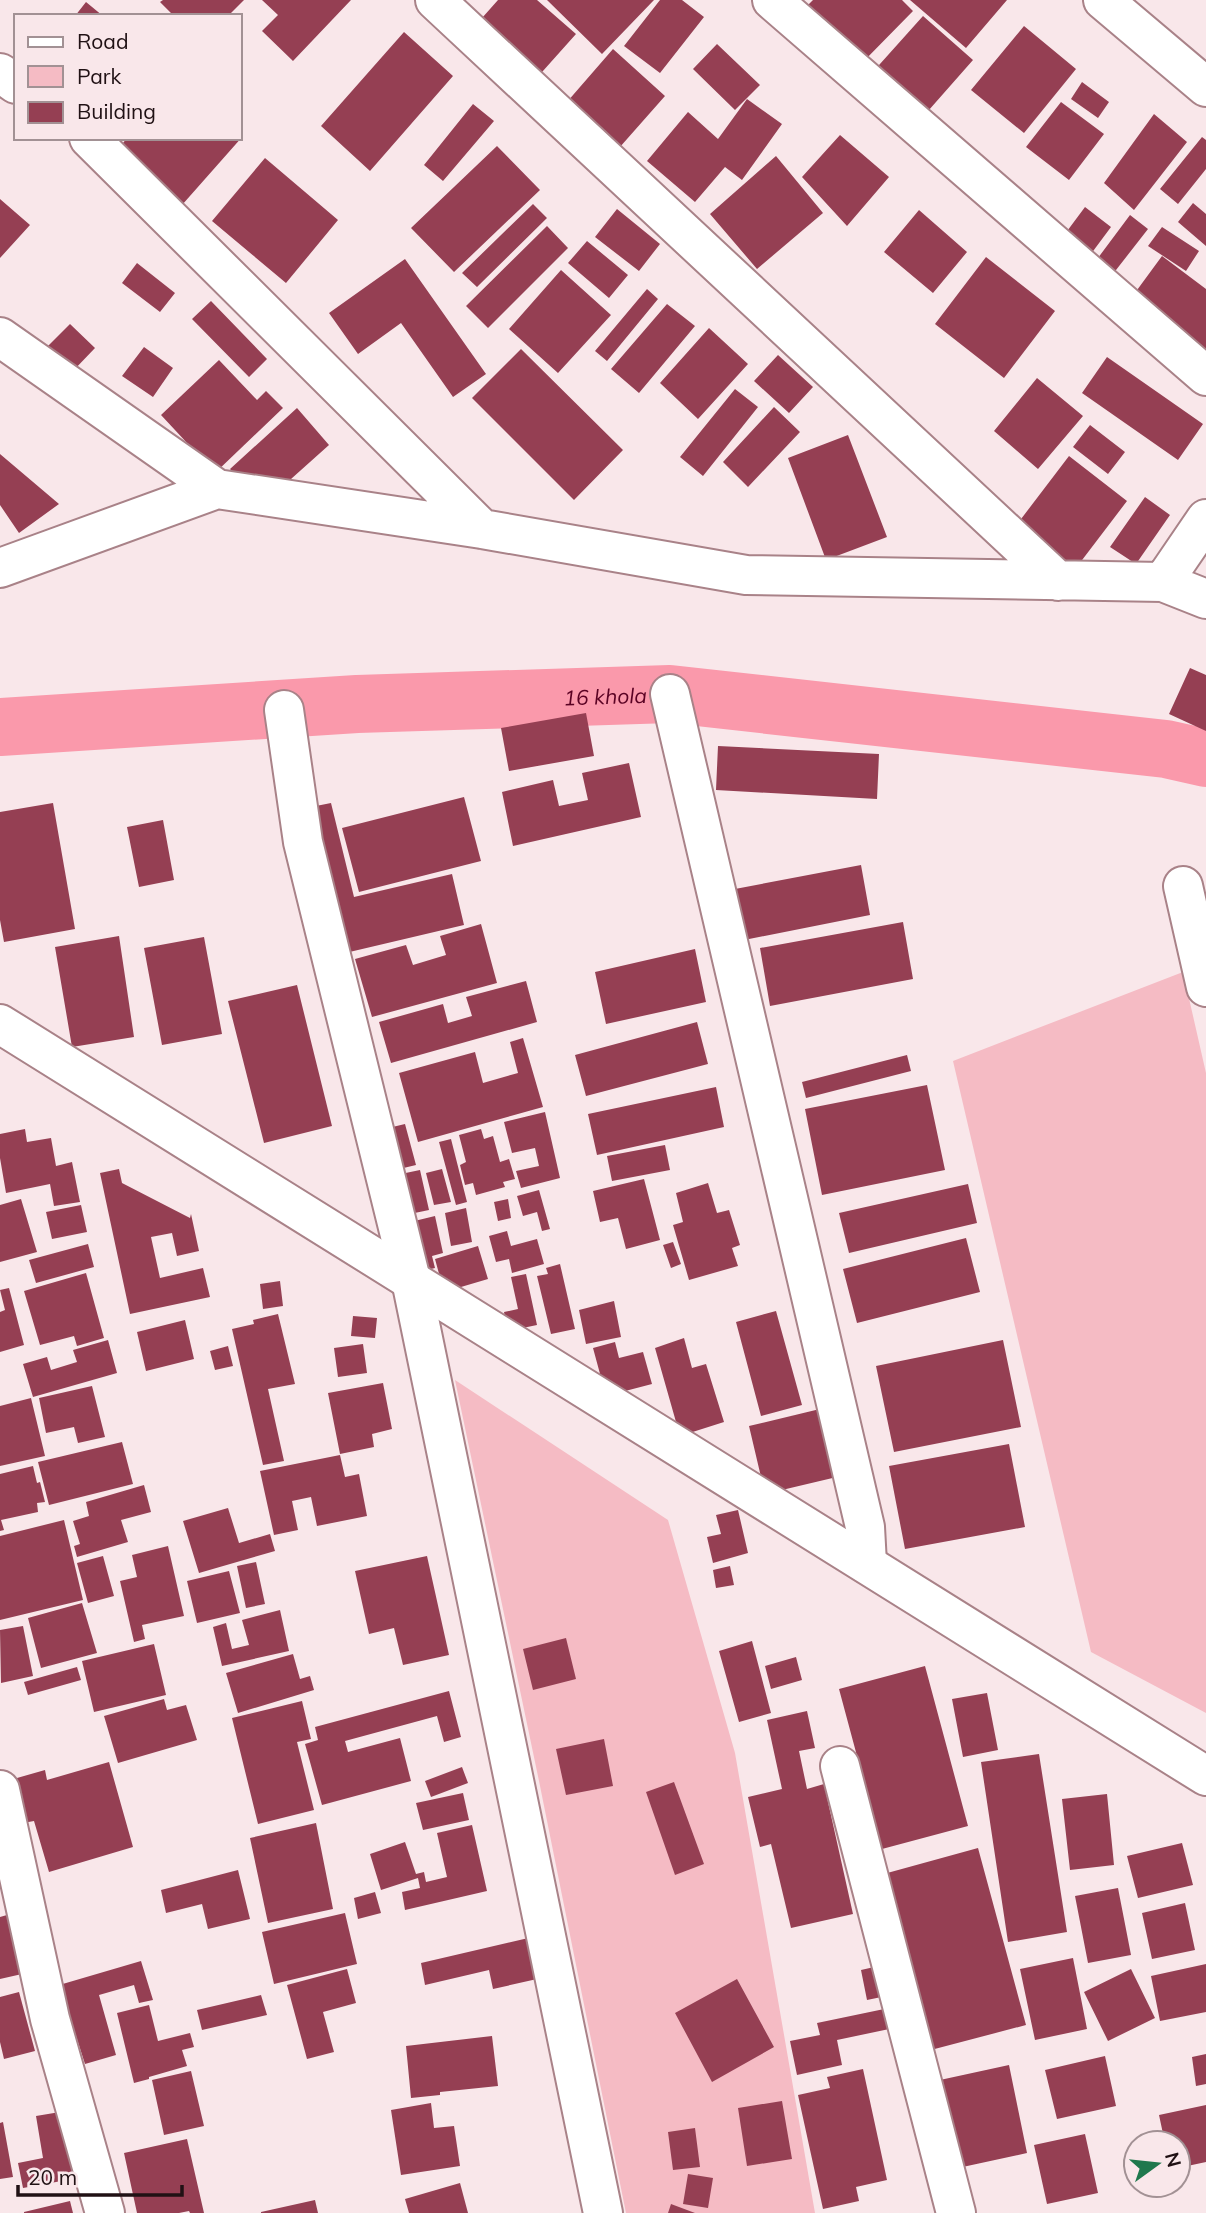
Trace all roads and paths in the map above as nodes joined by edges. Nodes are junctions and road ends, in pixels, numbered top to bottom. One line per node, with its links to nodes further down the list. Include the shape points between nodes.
1 (435, 0): 12 (street)
2 (772, 0): 7 (street)
3 (1103, 0): 4 (street)
4 (1206, 87)
5 (91, 140): 10 (street)
6 (0, 337): 8 (street)
7 (1206, 376)
8 (217, 489): 10 (street); 11 (street)
9 (1206, 519): 13 (street)
10 (482, 529): 12 (street, via 746,575)
11 (0, 568)
12 (1059, 581): 13 (street)
13 (1163, 582): 14 (street)
14 (1206, 599)
15 (670, 694): 21 (street, via 865,1527)
16 (284, 710): 20 (street, via 303,842)
17 (1183, 886): 18 (street)
18 (1206, 987)
19 (0, 1024): 20 (street)
20 (411, 1280): 21 (street); 26 (street)
21 (867, 1564): 23 (street)
22 (840, 1766): 27 (street)
23 (1206, 1776)
24 (0, 1790): 25 (street, via 50,2020)
25 (105, 2213)
26 (603, 2213)
27 (956, 2213)

